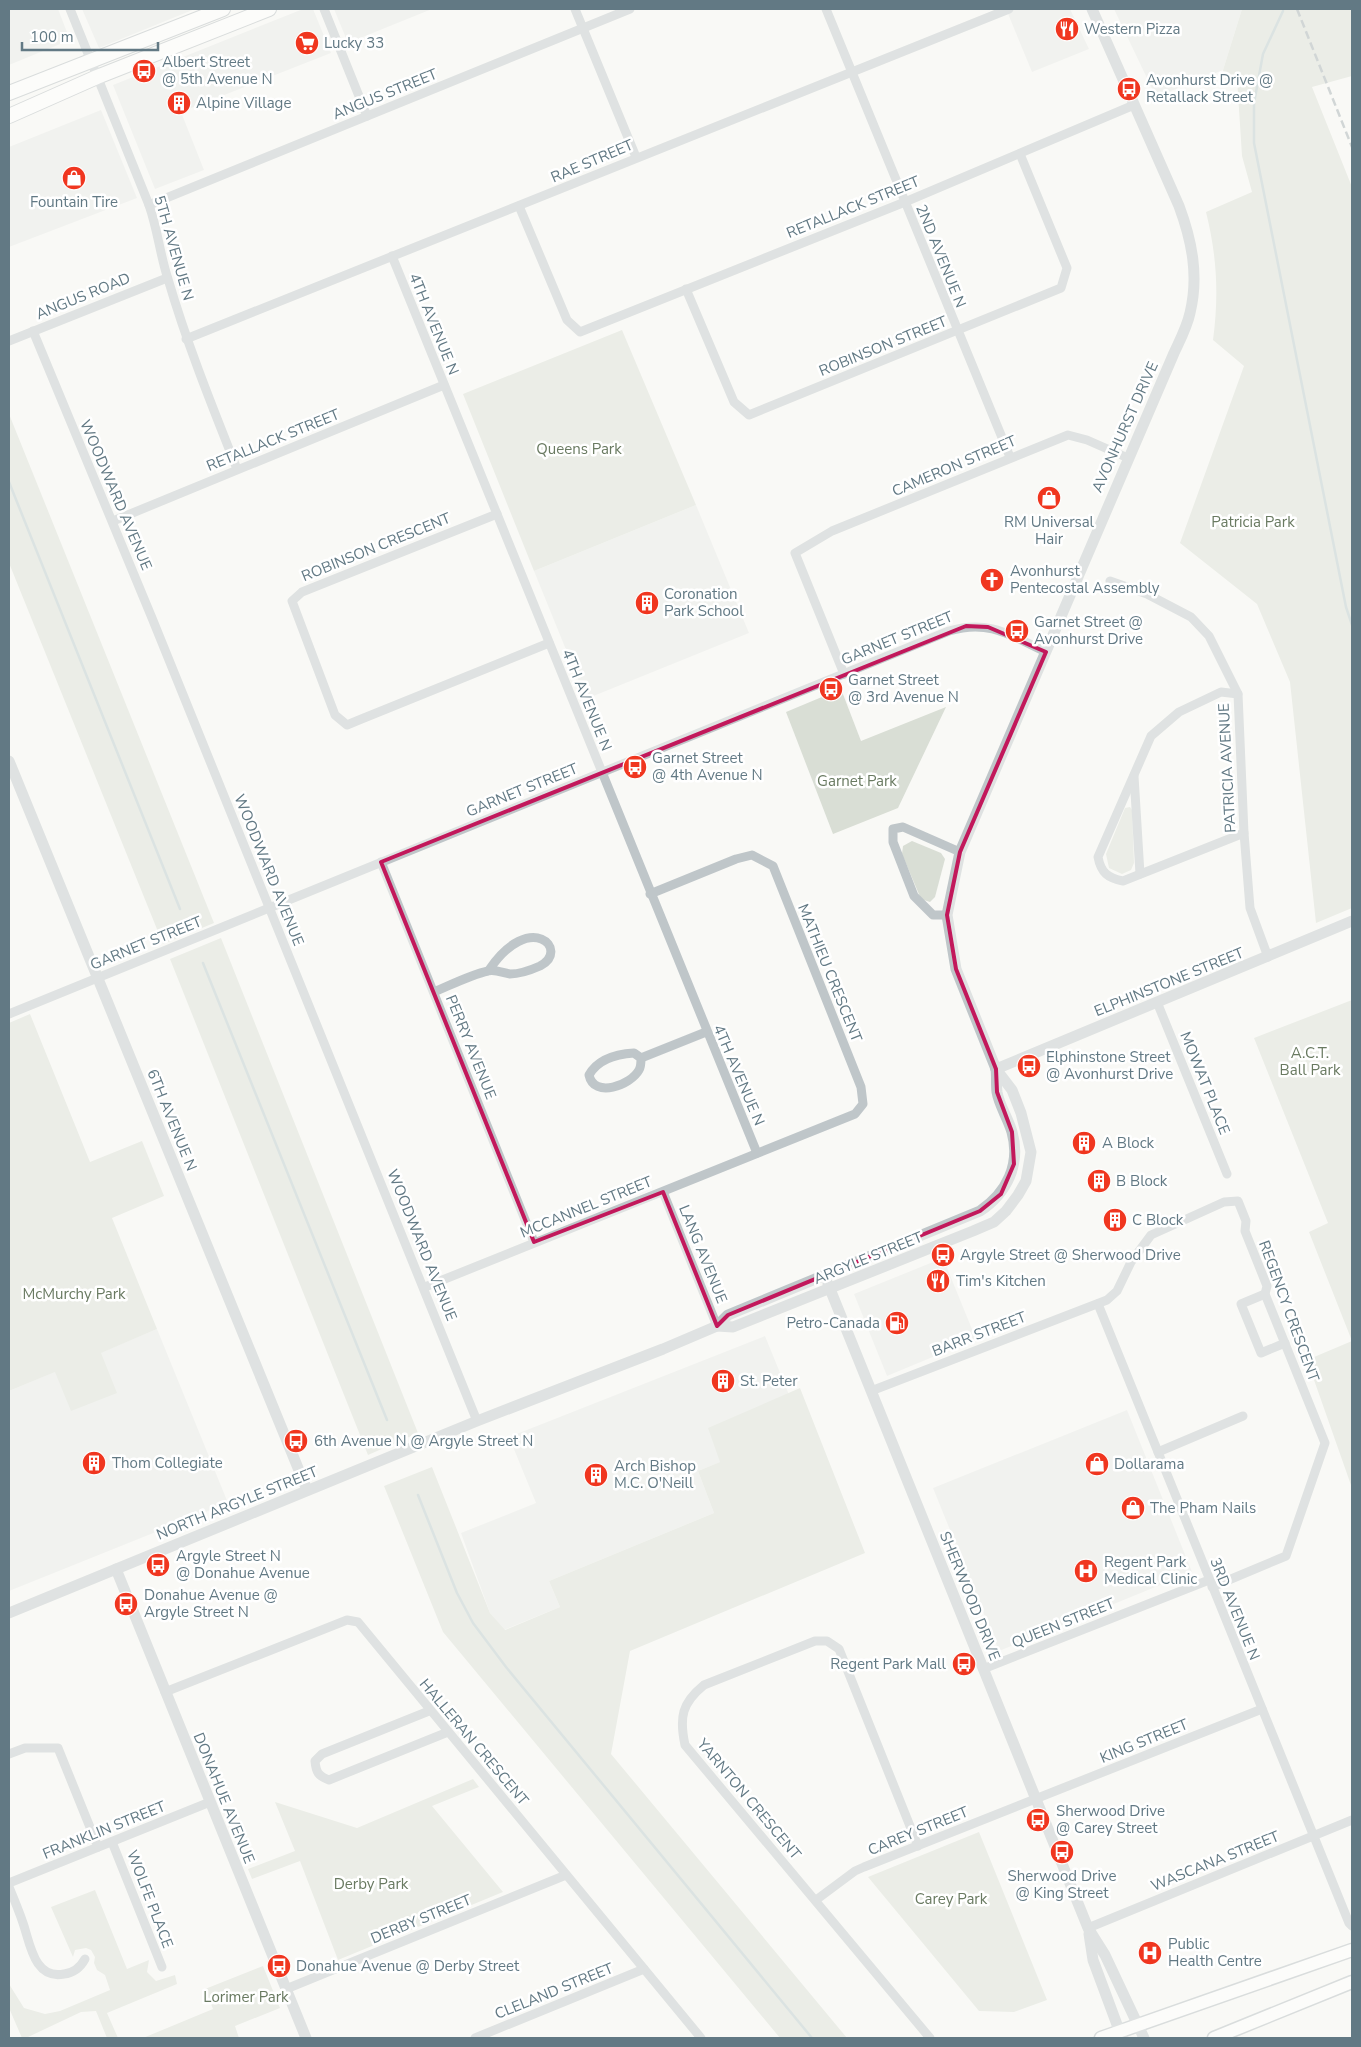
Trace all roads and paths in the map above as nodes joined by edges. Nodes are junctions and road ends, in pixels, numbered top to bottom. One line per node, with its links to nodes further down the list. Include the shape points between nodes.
1 (70, 9): 11 (street, 5TH AVENUE N)
2 (223, 9): 11 (main road)
3 (269, 9): 13 (main road)
4 (324, 9): 17 (street)
5 (575, 9): 10 (street)
6 (630, 9): 10 (street, ANGUS STREET)
7 (826, 9): 12 (street, 2ND AVENUE N)
8 (1009, 9): 12 (street, RAE STREET)
9 (1092, 9): 15 (street, AVONHURST DRIVE)
10 (583, 28): 17 (street, ANGUS STREET); 19 (street)
11 (92, 62): 13 (street, 5TH AVENUE N); 14 (main road)
12 (852, 72): 19 (street, RAE STREET); 20 (street, 2ND AVENUE N)
13 (97, 77): 16 (main road); 21 (street, 5TH AVENUE N)
14 (9, 93)
15 (1134, 105): 18 (street, RETALLACK STREET); 32 (street, AVONHURST DRIVE, via 1190,237 1194,274 1190,314)
16 (9, 116)
17 (367, 116): 21 (street, ANGUS STREET)
18 (1020, 154): 20 (street, RETALLACK STREET); 27 (street, ROBINSON STREET, via 1067,268 1061,288)
19 (636, 157): 22 (street, RAE STREET)
20 (904, 202): 25 (street, RETALLACK STREET); 27 (street, 2ND AVENUE N)
21 (150, 205): 24 (street, 5TH AVENUE N)
22 (519, 206): 23 (street, RAE STREET); 25 (street, RETALLACK STREET, via 567,320 580,332)
23 (392, 256): 28 (street, RAE STREET); 30 (street, 4TH AVENUE N)
24 (167, 278): 26 (street, ANGUS ROAD); 28 (street, 5TH AVENUE N)
25 (686, 289): 27 (street, ROBINSON STREET, via 734,402 749,415)
26 (33, 331): 29 (street, ANGUS ROAD); 35 (street, WOODWARD AVENUE)
27 (957, 331): 31 (street, 2ND AVENUE N)
28 (186, 339): 33 (street, 5TH AVENUE N)
29 (9, 341)
30 (444, 385): 33 (street, RETALLACK STREET); 34 (street, 4TH AVENUE N)
31 (1010, 457): 32 (street, CAMERON STREET, via 1068,435); 39 (street, CAMERON STREET, via 832,531 796,553)
32 (1128, 458): 38 (street, AVONHURST DRIVE)
33 (237, 469): 35 (street, RETALLACK STREET)
34 (497, 514): 37 (street, 4TH AVENUE N); 37 (street, ROBINSON CRESCENT, via 302,592 292,601 335,715 346,724 359,720)
35 (113, 521): 49 (street, WOODWARD AVENUE)
36 (1110, 581): 40 (street, PATRICIA AVENUE, via 1147,594 1191,618 1209,636)
37 (549, 643): 42 (street, 4TH AVENUE N)
38 (1046, 652): 39 (street, GARNET STREET, via 988,627 966,626); 45 (street, AVONHURST DRIVE)
39 (844, 674): 42 (street, GARNET STREET)
40 (1238, 694): 43 (street, via 1221,692 1179,712 1151,736); 44 (street, PATRICIA AVENUE)
41 (9, 761): 54 (street, 6TH AVENUE N)
42 (601, 773): 46 (street, GARNET STREET); 48 (street, 4TH AVENUE N)
43 (1134, 773): 47 (street); 47 (street, via 1098,857 1100,868 1109,878 1123,881)
44 (1244, 833): 47 (street); 52 (street, PATRICIA AVENUE, via 1250,908)
45 (960, 852): 50 (street, AVONHURST DRIVE); 50 (street, via 903,826 893,829 893,842 914,896 933,915)
46 (382, 862): 49 (street, GARNET STREET); 55 (street, PERRY AVENUE)
47 (1140, 874)
48 (650, 894): 58 (street, 4TH AVENUE N); 61 (street, MATHIEU CRESCENT, via 752,855 773,866 862,1087 863,1104 855,1114)
49 (269, 907): 54 (street, GARNET STREET); 68 (street, WOODWARD AVENUE)
50 (947, 915): 60 (street, AVONHURST DRIVE, via 956,969)
51 (1352, 921): 52 (street, ELPHINSTONE STREET)
52 (1268, 957): 56 (street, ELPHINSTONE STREET)
53 (489, 970): 53 (street, via 512,974 526,972 549,959 551,950 547,941 529,936 501,952); 55 (street)
54 (97, 977): 57 (street, GARNET STREET); 78 (street, 6TH AVENUE N)
55 (434, 992): 66 (street, PERRY AVENUE)
56 (1157, 1002): 60 (street, ELPHINSTONE STREET); 62 (street, MOWAT PLACE)
57 (9, 1014)
58 (706, 1032): 59 (street); 61 (street, 4TH AVENUE N)
59 (641, 1058): 59 (street, via 634,1053 610,1058 593,1068 589,1075 591,1082 602,1089 622,1082 639,1070)
60 (996, 1069): 63 (street, AVONHURST DRIVE, via 997,1092 1015,1148); 65 (street, AVONHURST DRIVE, via 1012,1090 1030,1141 1026,1181)
61 (757, 1153): 64 (street, MCCANNEL STREET)
62 (1227, 1174)
63 (1009, 1180): 67 (street, ARGYLE STREET, via 1001,1194 980,1211)
64 (663, 1192): 66 (street, MCCANNEL STREET); 72 (street, LANG AVENUE)
65 (1018, 1195): 69 (street, ARGYLE STREET, via 994,1222)
66 (534, 1242): 68 (street, MCCANNEL STREET)
67 (824, 1276): 69 (street, SHERWOOD DRIVE); 72 (street, ARGYLE STREET, via 728,1315)
68 (425, 1287): 76 (street, WOODWARD AVENUE)
69 (830, 1290): 72 (street, ARGYLE STREET, via 733,1327); 74 (street, SHERWOOD DRIVE)
70 (1265, 1294): 71 (street, REGENCY CRESCENT, via 1267,1286 1245,1231 1246,1221 1238,1201 1224,1202 1151,1235 1131,1262 1117,1291); 73 (street, REGENCY CRESCENT); 73 (street, via 1241,1304 1261,1353)
71 (1098, 1304): 74 (street, BARR STREET); 77 (street, 3RD AVENUE N)
72 (717, 1326): 76 (street, ARGYLE STREET)
73 (1285, 1343): 80 (street, REGENCY CRESCENT, via 1324,1444 1286,1556)
74 (871, 1391): 82 (street, SHERWOOD DRIVE)
75 (1243, 1416): 77 (street)
76 (477, 1421): 78 (street, NORTH ARGYLE STREET)
77 (1158, 1452): 80 (street, 3RD AVENUE N)
78 (307, 1490): 79 (street, NORTH ARGYLE STREET)
79 (116, 1569): 81 (street, NORTH ARGYLE STREET); 83 (street, DONAHUE AVENUE)
80 (1210, 1584): 82 (street, QUEEN STREET); 84 (street, 3RD AVENUE N)
81 (9, 1613)
82 (983, 1669): 88 (street, SHERWOOD DRIVE)
83 (165, 1692): 85 (street, HALLERAN CRESCENT, via 348,1620 358,1622); 89 (street, DONAHUE AVENUE)
84 (1262, 1709): 88 (street, KING STREET); 91 (street, 3RD AVENUE N)
85 (429, 1711): 86 (street, HALLERAN CRESCENT); 86 (street, via 322,1754 315,1761 316,1771 329,1780)
86 (448, 1732): 95 (street, HALLERAN CRESCENT)
87 (9, 1754): 94 (street, via 25,1748 58,1748)
88 (1036, 1799): 93 (street, CAREY STREET); 100 (street, SHERWOOD DRIVE)
89 (210, 1802): 92 (street, FRANKLIN STREET); 106 (street, DONAHUE AVENUE)
90 (1352, 1820): 91 (street, WASCANA STREET)
91 (1313, 1836): 99 (street, 3RD AVENUE N); 100 (street, WASCANA STREET)
92 (112, 1842): 94 (street, FRANKLIN STREET); 103 (street, WOLFE PLACE)
93 (918, 1846): 98 (street, CAREY STREET, via 855,1871); 98 (street, YARNTON CRESCENT, via 839,1650 827,1641 815,1641 704,1685 692,1695 683,1712 685,1745)
94 (98, 1847): 96 (street, FRANKLIN STREET)
95 (566, 1875): 104 (street, HALLERAN CRESCENT); 106 (street, DERBY STREET)
96 (9, 1883)
97 (9, 1887): 102 (street, via 30,1951 42,1968 53,1974 65,1974 78,1969)
98 (816, 1900): 112 (street, YARNTON CRESCENT)
99 (1351, 1925)
100 (1088, 1928): 107 (street, SHERWOOD DRIVE); 108 (street, SHERWOOD DRIVE, via 1093,1960)
101 (1352, 1950): 107 (main road)
102 (85, 1959)
103 (162, 1967)
104 (644, 1969): 110 (street, CLELAND STREET); 111 (street, HALLERAN CRESCENT)
105 (1352, 1982): 115 (main road)
106 (286, 1989): 109 (street, DONAHUE AVENUE)
107 (1139, 2025): 108 (main road); 114 (street, SHERWOOD DRIVE)
108 (1120, 2035): 113 (main road)
109 (306, 2038)
110 (475, 2038)
111 (700, 2038)
112 (930, 2038)
113 (1101, 2038)
114 (1144, 2038)
115 (1214, 2038)

